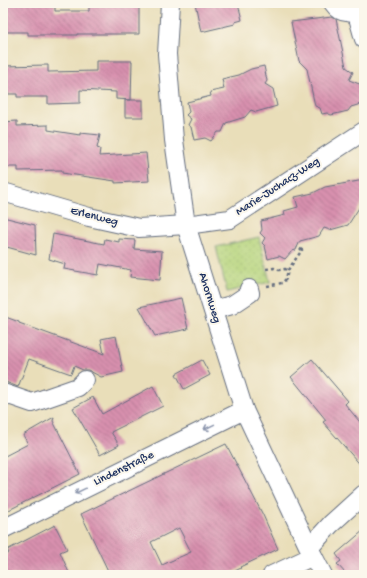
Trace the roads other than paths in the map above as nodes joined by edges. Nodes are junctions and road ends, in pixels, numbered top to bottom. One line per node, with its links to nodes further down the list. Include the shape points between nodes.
1 (170, 3): 7 (street, Ahornweg, via 167,54 174,140)
2 (333, 3): 3 (street, via 340,11 346,12)
3 (359, 7): 4 (street)
4 (364, 39)
5 (364, 131): 7 (street, Marie-Juchacz-Weg, via 230,219)
6 (3, 192): 7 (street, Erlenweg, via 89,217 139,228)
7 (186, 225): 9 (street, Ahornweg)
8 (250, 291): 9 (street, via 232,305)
9 (213, 310): 12 (street, Ahornweg)
10 (85, 380): 11 (street, via 78,387 32,403)
11 (10, 396)
12 (244, 410): 14 (street, Lindenstraße, one-way to 14); 15 (street, Ahornweg)
13 (364, 494): 15 (street, via 331,524)
14 (3, 529)
15 (311, 552): 16 (street); 17 (street, Ahornweg)
16 (272, 575)
17 (323, 575)

